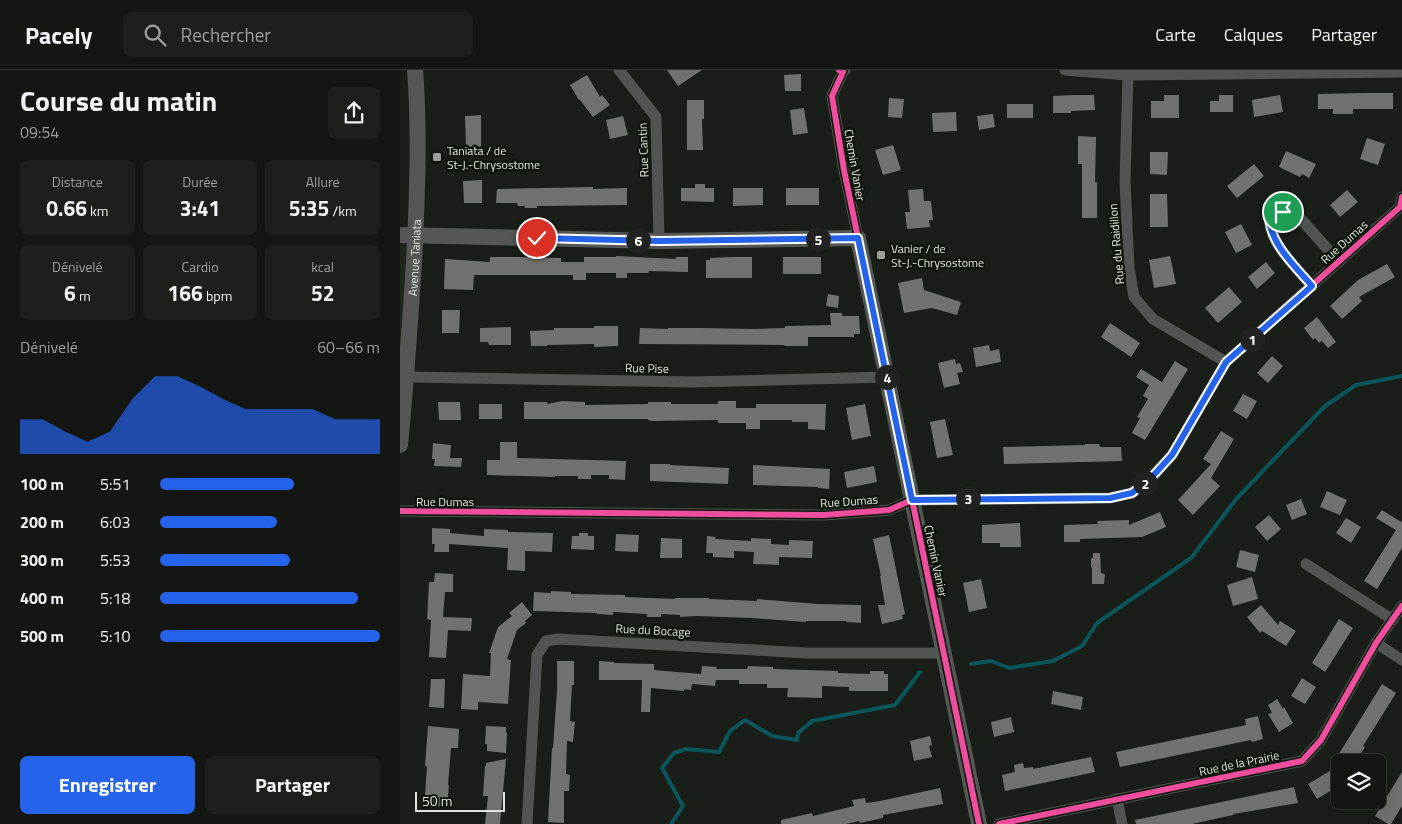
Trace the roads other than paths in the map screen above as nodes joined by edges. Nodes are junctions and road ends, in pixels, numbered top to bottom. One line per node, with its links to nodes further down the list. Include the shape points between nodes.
1 (415, 70): 8 (street, Avenue Taniata, via 418,112)
2 (619, 70): 10 (street, Rue Cantin, via 656,117)
3 (846, 70): 9 (street, Chemin Vanier, via 832,96)
4 (1065, 70): 6 (street)
5 (1402, 72): 6 (street)
6 (1128, 76): 13 (street, Rue du Raidillon, via 1125,182 1129,268 1134,297 1153,319)
7 (1401, 204): 11 (street, Rue Dumas)
8 (408, 235): 10 (street); 14 (street, Avenue Taniata)
9 (858, 238): 10 (street); 15 (street, Chemin Vanier)
10 (659, 241)
11 (1339, 262): 12 (street, Rue Dumas); 12 (street, via 1300,218 1283,212 1269,214 1269,223 1279,247)
12 (1312, 286): 13 (street, Rue Dumas)
13 (1226, 362): 17 (street, Rue Dumas, via 1172,455 1132,493 1110,498)
14 (407, 377): 15 (street, Rue Pise, via 692,382); 16 (street, Avenue Taniata)
15 (887, 377): 17 (street, Chemin Vanier)
16 (400, 445)
17 (912, 500): 18 (street, Rue Dumas, via 889,510 824,515); 23 (street, Chemin Vanier)
18 (400, 512)
19 (1306, 564): 21 (street)
20 (1402, 606): 21 (street, Rue de la Prairie)
21 (1393, 620): 22 (street, Rue de la Prairie)
22 (1376, 643): 24 (street); 25 (street, Rue de la Prairie, via 1321,740 1302,761)
23 (944, 653): 26 (street, Rue du Bocage, via 807,653 558,638 546,641 538,655); 27 (street, Chemin Vanier)
24 (1402, 660)
25 (1117, 800): 28 (street, Rue de la Prairie); 29 (street)
26 (527, 824)
27 (979, 824)
28 (999, 824)
29 (1122, 824)

